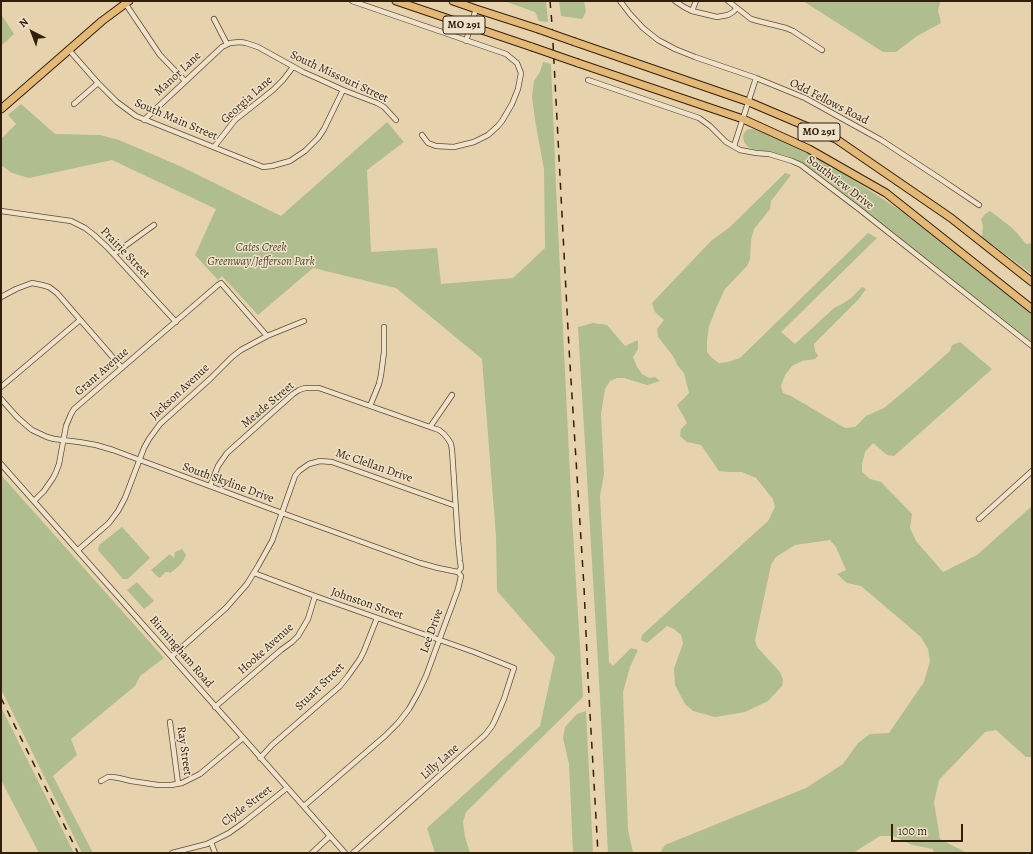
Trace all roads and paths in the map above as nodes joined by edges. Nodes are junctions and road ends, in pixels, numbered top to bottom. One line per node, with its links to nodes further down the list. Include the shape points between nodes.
1 (352, 1): 14 (street)
2 (396, 1): 13 (highway, MO 291)
3 (453, 1): 10 (highway, MO 291)
4 (620, 1): 19 (street, Odd Fellows Road, via 658,40 695,57)
5 (675, 1): 11 (street)
6 (696, 1): 11 (street)
7 (728, 1): 9 (street)
8 (127, 2): 16 (highway); 21 (street, via 160,55)
9 (737, 8): 11 (street, via 722,17); 17 (street, via 758,21 793,31)
10 (476, 9): 13 (street); 24 (highway, MO 291, bridge)
11 (692, 11)
12 (214, 19): 15 (street)
13 (470, 27): 14 (street); 27 (highway, MO 291, bridge)
14 (466, 41): 30 (street, via 506,54 517,63 521,73 512,104 498,126 474,142 465,145 436,146 428,143)
15 (227, 44): 18 (street, South Missouri Street, via 240,42 258,47); 21 (street, Manor Lane)
16 (69, 50): 22 (street, South Main Street); 26 (highway)
17 (822, 50)
18 (293, 67): 23 (street, South Missouri Street); 32 (street, Georgia Lane, via 273,90 235,120)
19 (756, 78): 24 (street); 33 (street, Odd Fellows Road, via 805,98 881,140)
20 (588, 80): 31 (street, Southview Drive, via 699,118)
21 (185, 81): 28 (street, Manor Lane)
22 (98, 83): 25 (street); 28 (street, South Main Street, via 121,106)
23 (343, 90): 29 (street, South Missouri Street, via 377,103); 32 (street, South Main Street, via 318,138 290,161 263,167)
24 (749, 102): 27 (street); 37 (highway, MO 291, via 836,139 951,218)
25 (74, 104)
26 (1, 110)
27 (743, 119): 31 (street); 39 (highway, MO 291, via 809,149 886,193)
28 (144, 120): 32 (street, South Main Street)
29 (396, 120)
30 (422, 135)
31 (734, 146): 45 (street, Southview Drive, via 746,152 772,155 800,165)
32 (214, 147)
33 (979, 205)
34 (1, 211): 36 (street, Prairie Street, via 71,221 90,231)
35 (154, 226): 36 (street)
36 (114, 254): 42 (street, Prairie Street)
37 (1032, 282)
38 (1, 297): 40 (street, via 32,283 49,287)
39 (1032, 309)
40 (80, 320): 46 (street); 47 (street)
41 (304, 321): 44 (street, Jackson Avenue)
42 (176, 322): 44 (street, Grant Avenue, via 221,283); 46 (street, Grant Avenue)
43 (384, 327): 50 (street, via 381,375)
44 (267, 336): 53 (street, Jackson Avenue, via 232,357 160,424)
45 (1032, 346)
46 (122, 368): 52 (street, Grant Avenue, via 74,409 68,420)
47 (1, 388)
48 (452, 395): 51 (street)
49 (1, 399): 52 (street, South Skyline Drive, via 17,418 32,430 46,437)
50 (370, 406): 51 (street, Meade Street); 56 (street, Meade Street, via 319,388 299,390 227,453 218,466)
51 (430, 427): 58 (street, Lee Drive, via 444,434 451,444)
52 (64, 440): 53 (street, South Skyline Drive, via 96,445); 57 (street, Grant Avenue, via 56,472 49,485)
53 (139, 460): 56 (street, South Skyline Drive); 61 (street, Jackson Avenue, via 118,511 109,523)
54 (1, 464): 57 (street, Birmingham Road)
55 (1032, 471): 60 (street)
56 (210, 486): 59 (street, South Skyline Drive)
57 (34, 501): 61 (street, Birmingham Road)
58 (456, 506): 59 (street, Mc Clellan Drive, via 332,462 320,461 309,464 295,476); 62 (street, Lee Drive, via 461,568)
59 (282, 513): 62 (street, South Skyline Drive, via 420,563); 63 (street, Mc Clellan Drive, via 272,541)
60 (979, 519)
61 (78, 550): 67 (street, Birmingham Road)
62 (458, 572): 66 (street, Lee Drive, via 461,576 458,588)
63 (254, 573): 64 (street, Johnston Street); 67 (street, Mc Clellan Drive, via 236,598)
64 (315, 596): 65 (street, Johnston Street); 69 (street, Hooke Avenue, via 308,619 298,636)
65 (377, 618): 66 (street, Johnston Street); 72 (street, Stuart Street, via 364,651 340,686)
66 (439, 640): 68 (street, Johnston Street); 76 (street, Lee Drive, via 418,693 398,723)
67 (172, 656): 69 (street, Birmingham Road)
68 (514, 668): 83 (street, Lilly Lane, via 495,720 485,735)
69 (215, 707): 71 (street, Birmingham Road)
70 (170, 722): 74 (street, Ray Street)
71 (243, 738): 72 (street, Birmingham Road); 74 (street, via 200,774)
72 (260, 758): 75 (street, Birmingham Road)
73 (101, 781): 74 (street, via 112,777 158,785)
74 (178, 784)
75 (287, 788): 76 (street, Birmingham Road); 78 (street, Clyde Street, via 236,828)
76 (304, 806): 77 (street, Birmingham Road)
77 (330, 836): 81 (street); 82 (street, Birmingham Road)
78 (211, 842): 79 (street, Clyde Street); 80 (street)
79 (172, 853)
80 (215, 853)
81 (312, 853)
82 (345, 853)
83 (353, 853)

